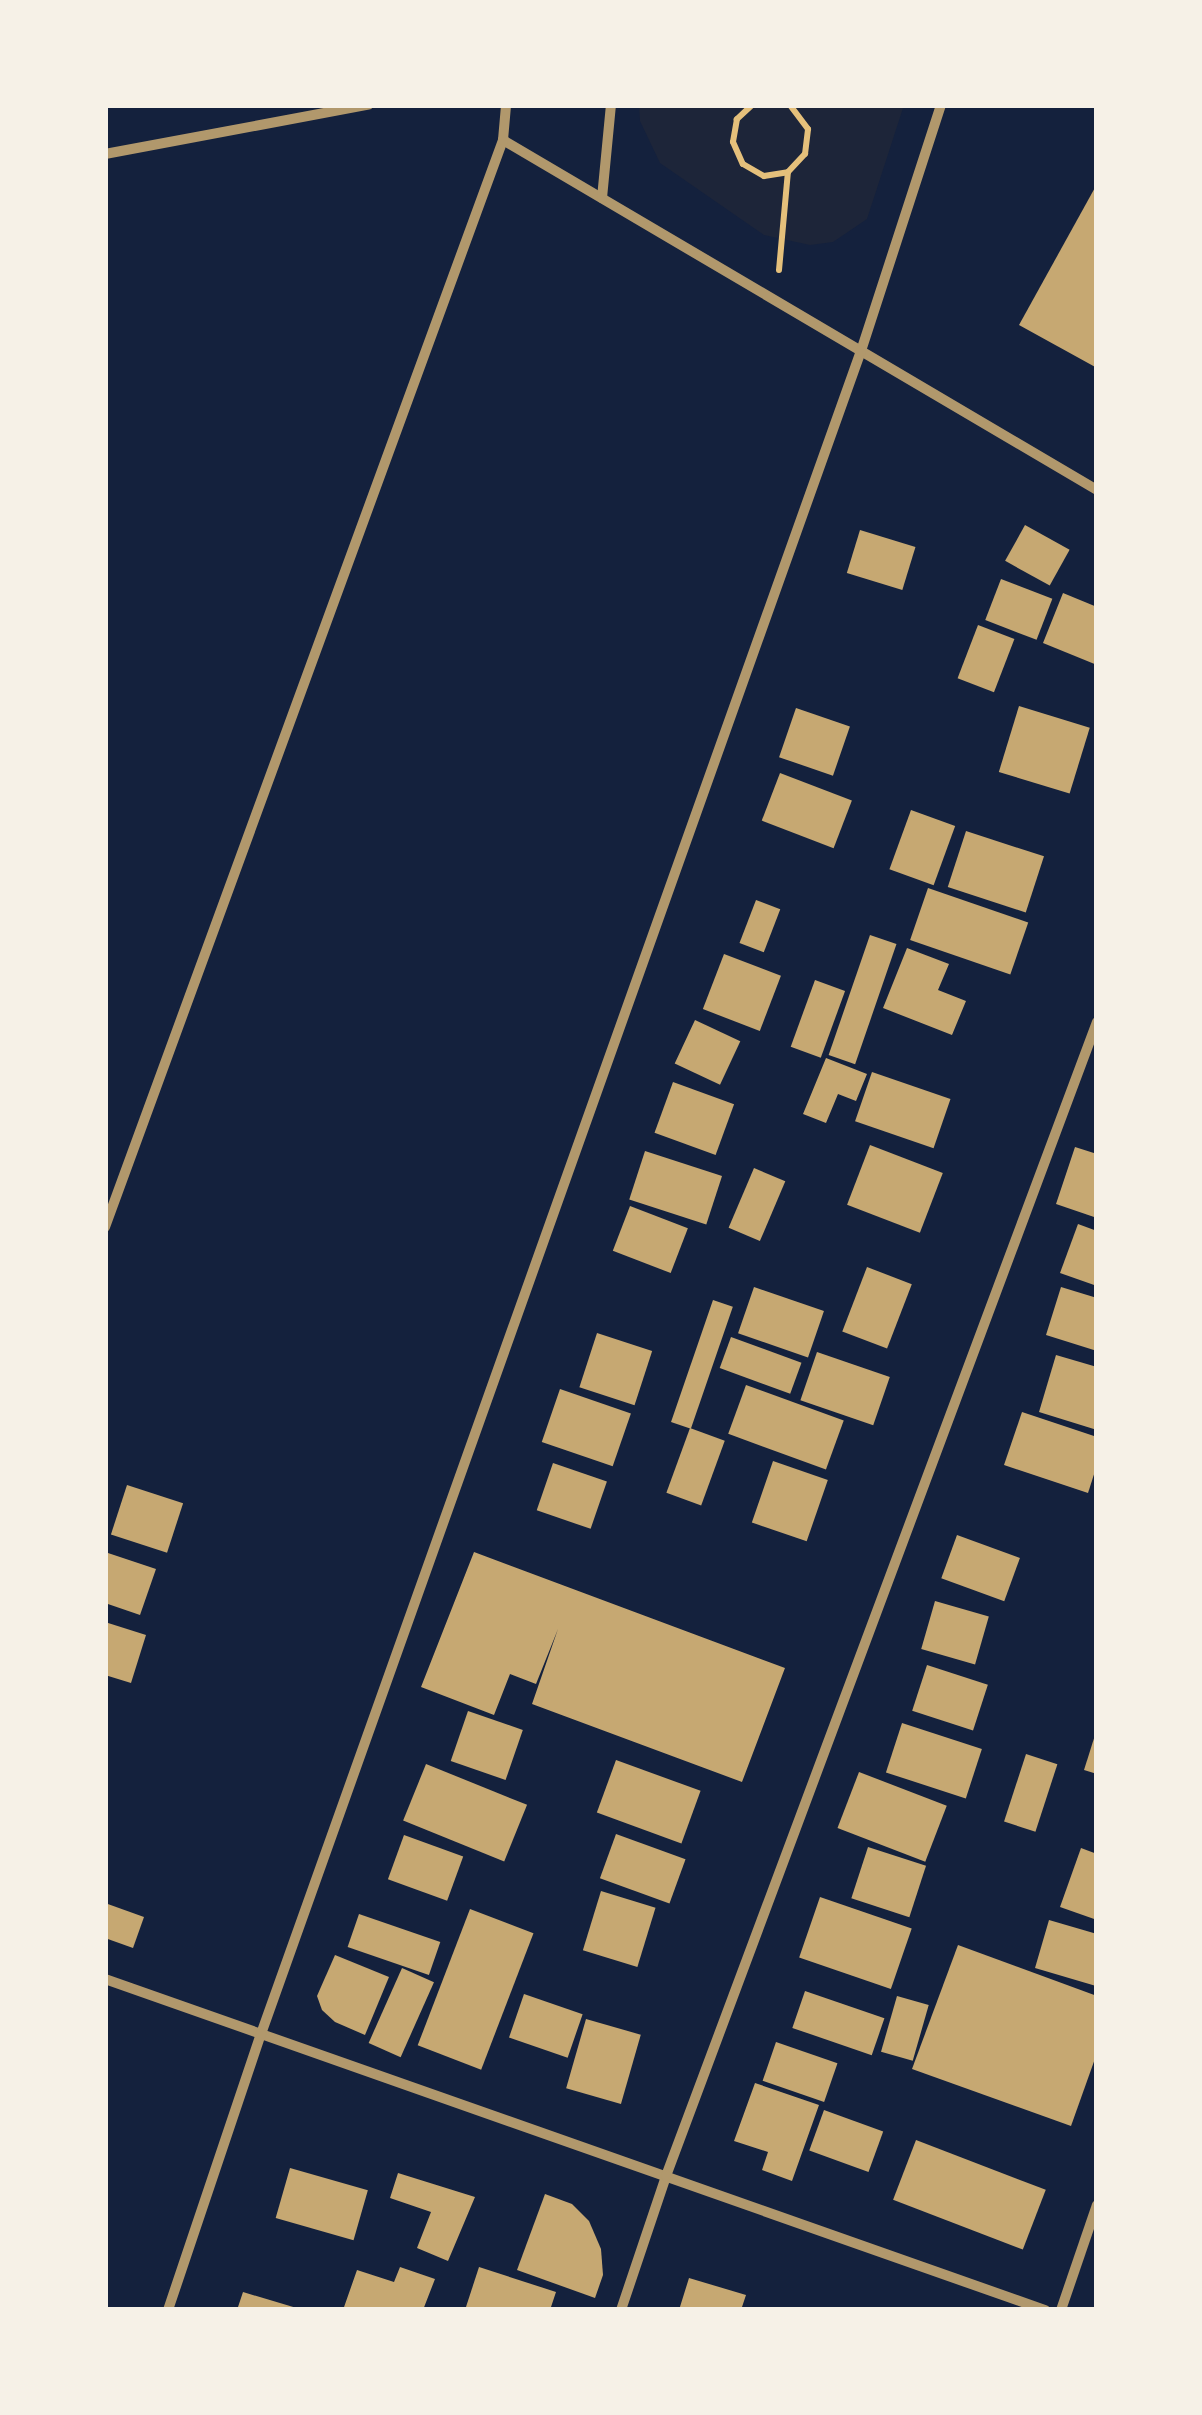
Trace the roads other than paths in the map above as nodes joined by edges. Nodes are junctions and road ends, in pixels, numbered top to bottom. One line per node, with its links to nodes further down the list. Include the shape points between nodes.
1 (368, 105): 6 (street)
2 (506, 105): 5 (street)
3 (612, 105): 7 (street)
4 (941, 105): 8 (street)
5 (502, 140): 7 (street); 11 (street)
6 (105, 154)
7 (602, 198): 8 (street)
8 (861, 351): 9 (street); 13 (street)
9 (1097, 490)
10 (1097, 1022): 14 (street)
11 (105, 1227)
12 (105, 1978): 13 (street)
13 (262, 2034): 14 (street); 16 (street)
14 (666, 2176): 17 (street); 18 (street)
15 (1097, 2205): 19 (street)
16 (168, 2310)
17 (621, 2310)
18 (1045, 2310)
19 (1060, 2310)

